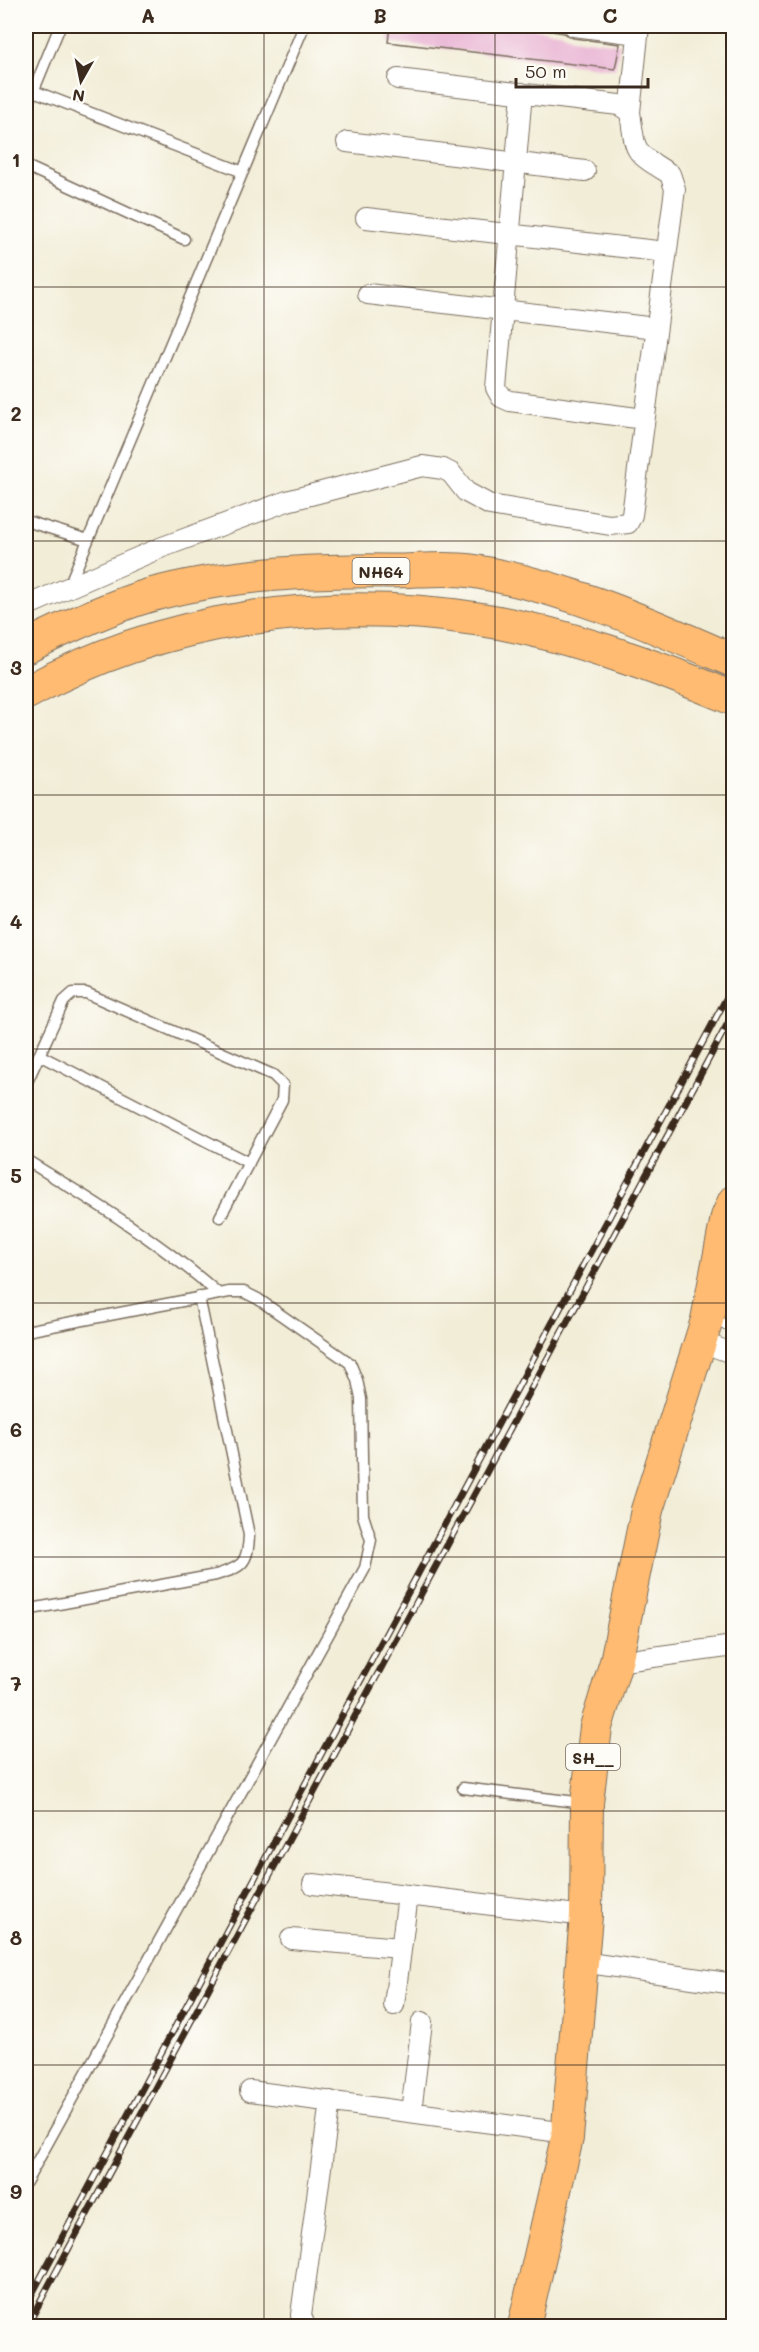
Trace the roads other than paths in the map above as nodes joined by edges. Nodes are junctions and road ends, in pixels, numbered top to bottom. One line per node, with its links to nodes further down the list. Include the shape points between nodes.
1 (60, 26): 6 (lane)
2 (304, 26): 14 (lane)
3 (574, 26): 4 (street)
4 (638, 30): 9 (street)
5 (398, 79): 7 (street)
6 (29, 89): 8 (lane); 14 (lane)
7 (522, 93): 9 (street, via 619,105); 11 (street)
8 (26, 109)
9 (630, 112): 18 (street, via 631,138 637,152 670,174 675,189)
10 (347, 142): 11 (street)
11 (516, 163): 13 (street); 16 (street)
12 (26, 166): 17 (lane)
13 (585, 171)
14 (243, 172): 24 (lane)
15 (366, 218): 16 (street)
16 (510, 234): 18 (street); 20 (street)
17 (184, 239)
18 (666, 252): 21 (street)
19 (368, 294): 20 (street)
20 (503, 310): 21 (street); 22 (street, via 496,388 501,397)
21 (656, 328): 22 (street)
22 (644, 419): 25 (street, via 632,514 628,523 620,526 490,505 466,492 451,473 422,466 287,501 160,548)
23 (26, 521): 24 (lane)
24 (88, 540): 25 (lane)
25 (68, 588): 26 (street)
26 (26, 606)
27 (26, 647): 28 (highway, NH64, via 147,596 252,576 355,570 471,571 540,586 646,622)
28 (734, 661)
29 (26, 693): 30 (highway, NH64, via 124,648 202,625 259,616 395,609 480,619 560,638)
30 (733, 698)
31 (39, 1055): 32 (lane); 34 (lane); 34 (lane, via 64,1001 73,993 86,993 273,1074 283,1085 282,1100)
32 (26, 1084)
33 (26, 1160): 37 (lane, via 136,1228)
34 (249, 1163): 36 (lane)
35 (734, 1201): 39 (main road, SH__, via 727,1217)
36 (220, 1217)
37 (219, 1294): 38 (lane); 60 (lane, via 244,1292 258,1299 350,1363 361,1399 363,1515 371,1540 369,1559)
38 (199, 1297): 40 (lane); 42 (lane, via 249,1535 248,1556 237,1569 216,1575)
39 (714, 1329): 41 (street); 44 (main road, SH__, via 646,1510)
40 (26, 1331)
41 (734, 1357)
42 (26, 1610)
43 (734, 1646): 44 (street)
44 (616, 1662): 46 (main road, SH__, via 596,1727)
45 (463, 1788): 46 (lane)
46 (587, 1803): 49 (main road, SH__)
47 (313, 1884): 48 (street)
48 (408, 1895): 49 (street); 51 (street)
49 (586, 1916): 52 (main road, SH__)
50 (291, 1939): 51 (street)
51 (401, 1948): 54 (street)
52 (582, 1962): 53 (street); 59 (main road, SH__)
53 (734, 1984)
54 (394, 2005)
55 (422, 2022): 58 (street)
56 (250, 2091): 57 (street)
57 (330, 2102): 58 (street); 61 (street, via 301,2315)
58 (411, 2112): 59 (street)
59 (567, 2133): 62 (main road, SH__)
60 (26, 2182)
61 (305, 2326)
62 (524, 2326)

